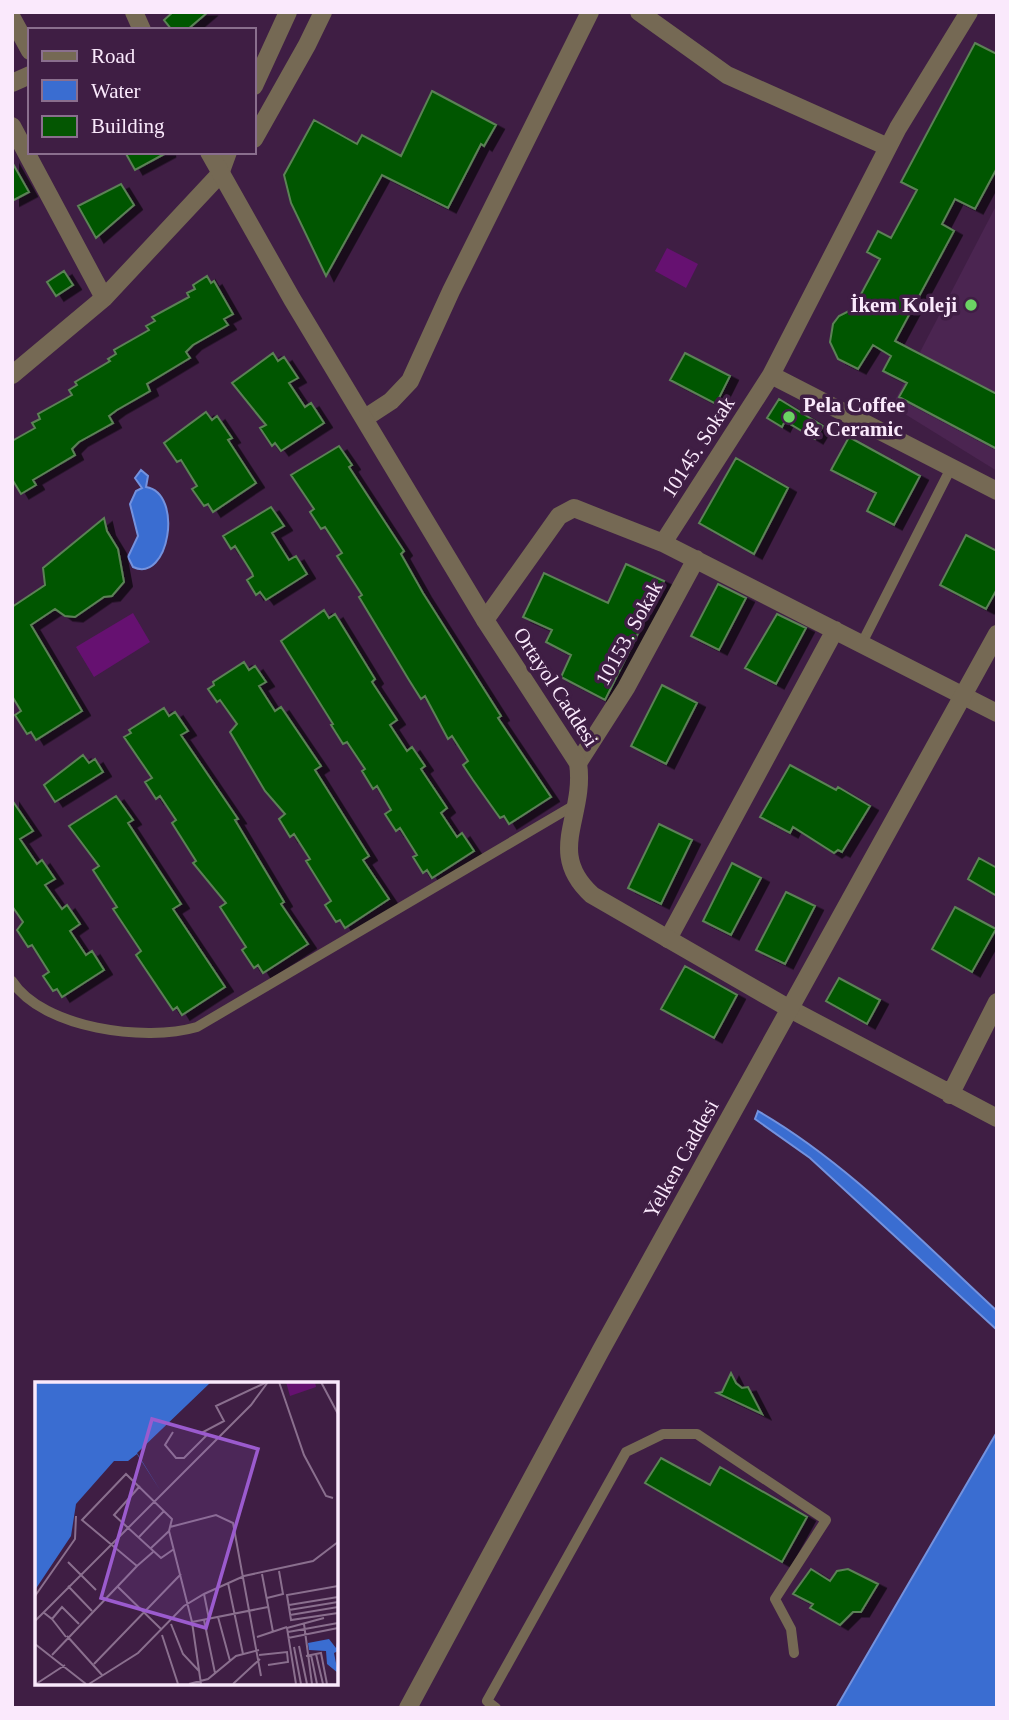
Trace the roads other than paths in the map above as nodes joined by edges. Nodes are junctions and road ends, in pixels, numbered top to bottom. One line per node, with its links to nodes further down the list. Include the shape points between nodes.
1 (288, 12): 9 (street)
2 (323, 12): 12 (street)
3 (590, 12): 18 (street, via 410,381)
4 (639, 12): 13 (street, via 727,75)
5 (968, 12): 13 (street, 10145. Sokak)
6 (12, 18): 7 (street)
7 (28, 47)
8 (28, 76): 10 (street)
9 (256, 82)
10 (12, 83)
11 (12, 126): 15 (street)
12 (256, 135)
13 (888, 147): 17 (street, 10145. Sokak)
14 (228, 160): 15 (street); 18 (street, Ortayol Caddesi)
15 (104, 298): 16 (street)
16 (12, 374)
17 (771, 376): 19 (street); 21 (street, 10145. Sokak)
18 (365, 418): 23 (street, Ortayol Caddesi)
19 (951, 468): 20 (street); 26 (lane)
20 (997, 491)
21 (663, 543): 22 (street); 23 (street, via 575,508 559,516)
22 (696, 559): 24 (street); 29 (street, 10153. Sokak)
23 (485, 620): 29 (street, Ortayol Caddesi)
24 (835, 630): 26 (street); 31 (street)
25 (997, 634): 27 (street, Yelken Caddesi)
26 (862, 643): 27 (street)
27 (964, 695): 28 (street); 34 (street, Yelken Caddesi)
28 (997, 713)
29 (579, 763): 30 (street, Ortayol Caddesi)
30 (578, 803): 31 (street, Ortayol Caddesi, via 569,841 569,867 579,883); 32 (lane, via 197,1027 173,1032 76,1025 29,1000)
31 (668, 939): 34 (street, Ortayol Caddesi)
32 (12, 981)
33 (997, 1002): 35 (street)
34 (790, 1009): 35 (street, Ortayol Caddesi); 38 (street, Yelken Caddesi)
35 (950, 1095): 36 (street, Ortayol Caddesi)
36 (997, 1118)
37 (794, 1653): 39 (lane, via 791,1629 775,1598 826,1520 697,1434 663,1434 626,1452 487,1701)
38 (408, 1708)
39 (496, 1708)

